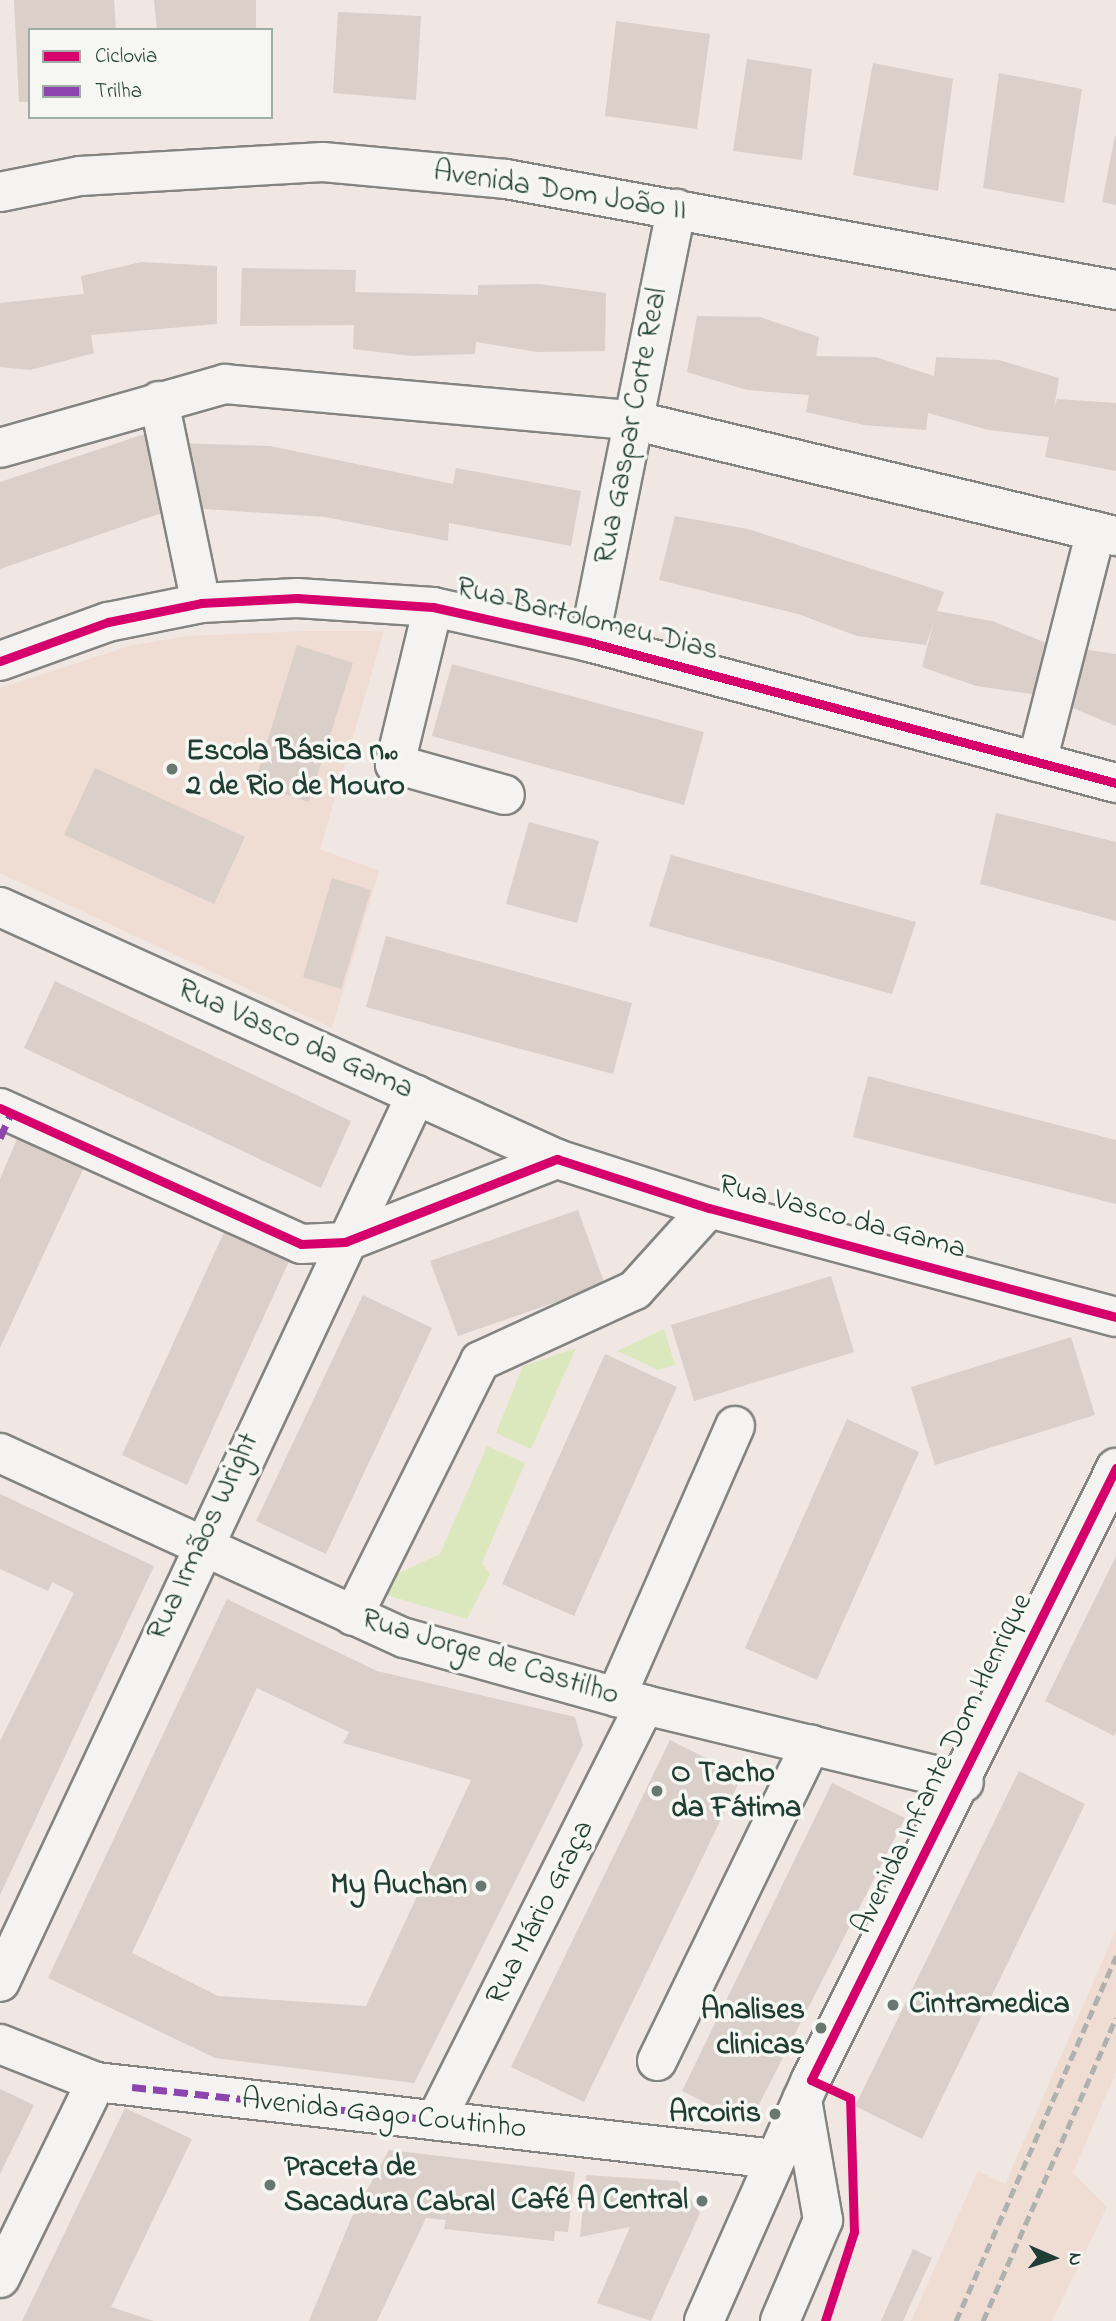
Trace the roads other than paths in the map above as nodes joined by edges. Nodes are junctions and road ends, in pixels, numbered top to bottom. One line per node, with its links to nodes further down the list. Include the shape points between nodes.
1 (0, 192): 2 (street, Avenida Dom João II, via 80,176 323,162 506,179)
2 (676, 209): 3 (street, Avenida Dom João II); 5 (street, Rua Gaspar Corte Real)
3 (1116, 290)
4 (159, 401): 5 (street, via 225,384); 6 (street); 8 (street)
5 (632, 420): 7 (street); 10 (street, Rua Gaspar Corte Real)
6 (0, 448)
7 (1106, 534): 12 (street)
8 (201, 603): 9 (street, Rua Bartolomeu Dias, via 296,598); 11 (street, Rua Bartolomeu Dias, via 108,622)
9 (433, 607): 10 (street, Rua Bartolomeu Dias); 14 (street, via 395,764)
10 (589, 642): 12 (street, Rua Bartolomeu Dias)
11 (0, 662)
12 (1037, 762): 13 (street, Rua Bartolomeu Dias)
13 (1116, 783)
14 (505, 795)
15 (0, 907): 16 (street, Rua Vasco da Gama)
16 (416, 1095): 18 (street, Rua Vasco da Gama); 20 (street, Rua Irmãos Wright)
17 (4, 1120): 20 (street, via 301,1244)
18 (557, 1159): 19 (street, Rua Vasco da Gama); 20 (street)
19 (709, 1208): 21 (street, Rua Vasco da Gama); 26 (street, via 635,1290 480,1361)
20 (345, 1242): 25 (street, Rua Irmãos Wright)
21 (1116, 1317)
22 (735, 1426): 27 (street, Rua Mário Graça)
23 (0, 1453): 25 (street, Rua Jorge de Castilho)
24 (1116, 1468): 29 (street, Avenida Infante Dom Henrique)
25 (199, 1547): 26 (street, Rua Jorge de Castilho); 30 (street, Rua Irmãos Wright)
26 (353, 1616): 27 (street, Rua Jorge de Castilho, via 405,1638)
27 (630, 1701): 28 (street, Rua Jorge de Castilho); 35 (street, Rua Mário Graça)
28 (811, 1744): 29 (street, Rua Jorge de Castilho); 32 (street)
29 (964, 1782): 34 (street, Avenida Infante Dom Henrique)
30 (0, 1982)
31 (0, 2044): 33 (street, Avenida Gago Coutinho)
32 (657, 2062)
33 (96, 2082): 35 (street, Avenida Gago Coutinho); 37 (street)
34 (802, 2100): 36 (street, Avenida Infante Dom Henrique); 39 (street, via 823,2220)
35 (436, 2120): 36 (street, Avenida Gago Coutinho)
36 (775, 2159): 38 (street, Avenida Infante Dom Henrique)
37 (0, 2278)
38 (704, 2321)
39 (780, 2321)

